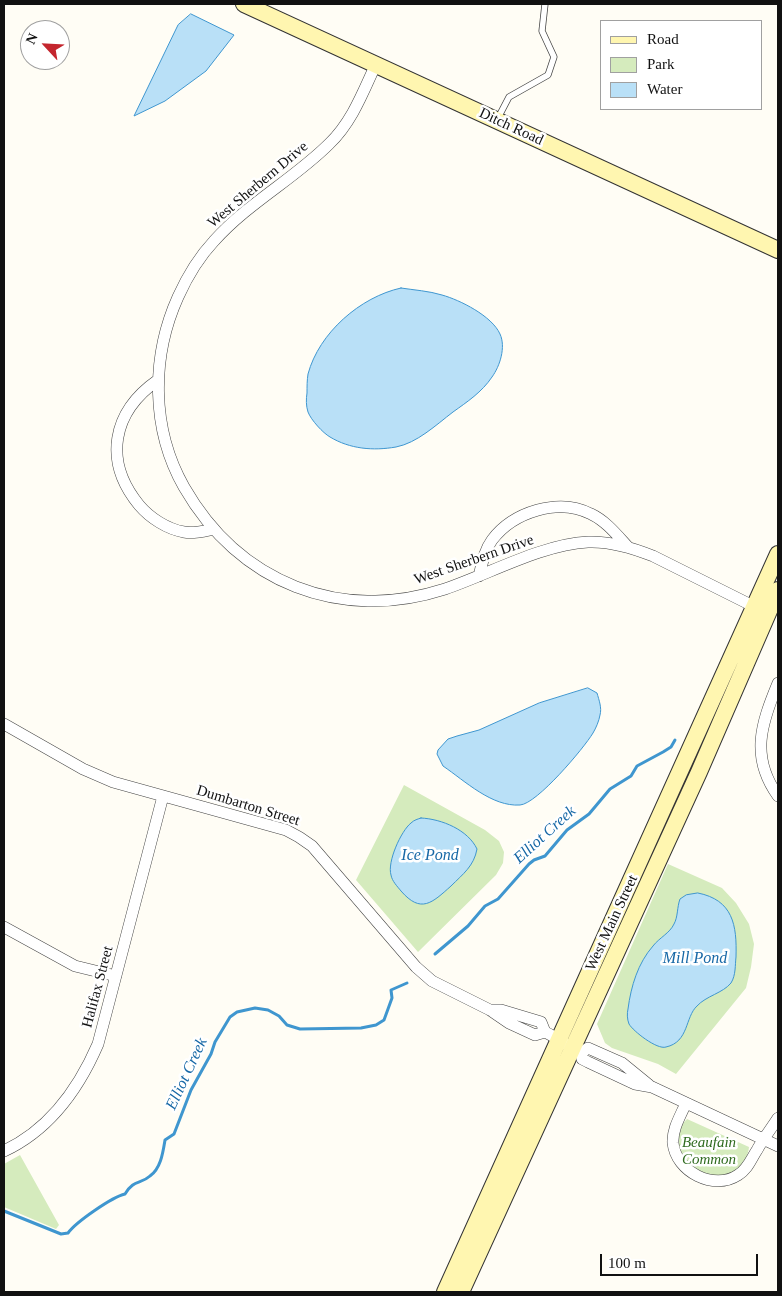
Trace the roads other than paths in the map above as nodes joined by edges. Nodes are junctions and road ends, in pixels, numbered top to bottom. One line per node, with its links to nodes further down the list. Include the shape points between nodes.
1 (244, 4): 3 (street, Ditch Road)
2 (546, 4): 4 (lane, via 542,31 554,57 548,75 509,97)
3 (376, 64): 4 (street, Ditch Road); 6 (street, West Sherbern Drive, via 354,110 330,143 234,222 200,259 170,320)
4 (497, 120): 5 (street, Ditch Road)
5 (778, 250)
6 (158, 380): 7 (street, West Sherbern Drive, via 161,419 172,459 192,499); 7 (street, via 135,400 120,427 117,455 125,484 154,520 182,532)
7 (214, 529): 10 (street, West Sherbern Drive, via 247,560 269,575 323,595 384,601 414,598)
8 (628, 547): 10 (street, West Sherbern Drive, via 589,542 565,545); 10 (street, via 601,519 589,512 565,507 537,510 512,522 492,540); 12 (street, West Sherbern Drive, via 653,556)
9 (778, 554): 12 (street, West Main Street)
10 (479, 576)
11 (778, 590): 12 (street, West Main Street)
12 (761, 610): 19 (street, West Main Street, via 673,790)
13 (778, 683): 16 (street, via 768,707 761,746 764,773)
14 (4, 724): 15 (street, Dumbarton Street, via 98,776)
15 (163, 796): 18 (street, Halifax Street); 19 (street, Dumbarton Street, via 272,826 299,837 324,859 421,972 439,986 490,1010 501,1010 541,1022)
16 (778, 796)
17 (4, 927): 18 (street, via 75,966)
18 (116, 976): 24 (street, Halifax Street, via 98,1044 80,1081 51,1117 32,1134)
19 (564, 1043): 20 (street, via 588,1048 616,1060 652,1088); 25 (street, West Main Street); 26 (street, West Main Street)
20 (686, 1103): 22 (street); 22 (street, via 675,1128 674,1145 680,1161 698,1175 710,1180 734,1178 748,1166)
21 (778, 1118): 22 (street)
22 (764, 1139): 23 (street)
23 (778, 1146)
24 (4, 1151)
25 (445, 1292)
26 (461, 1292)

